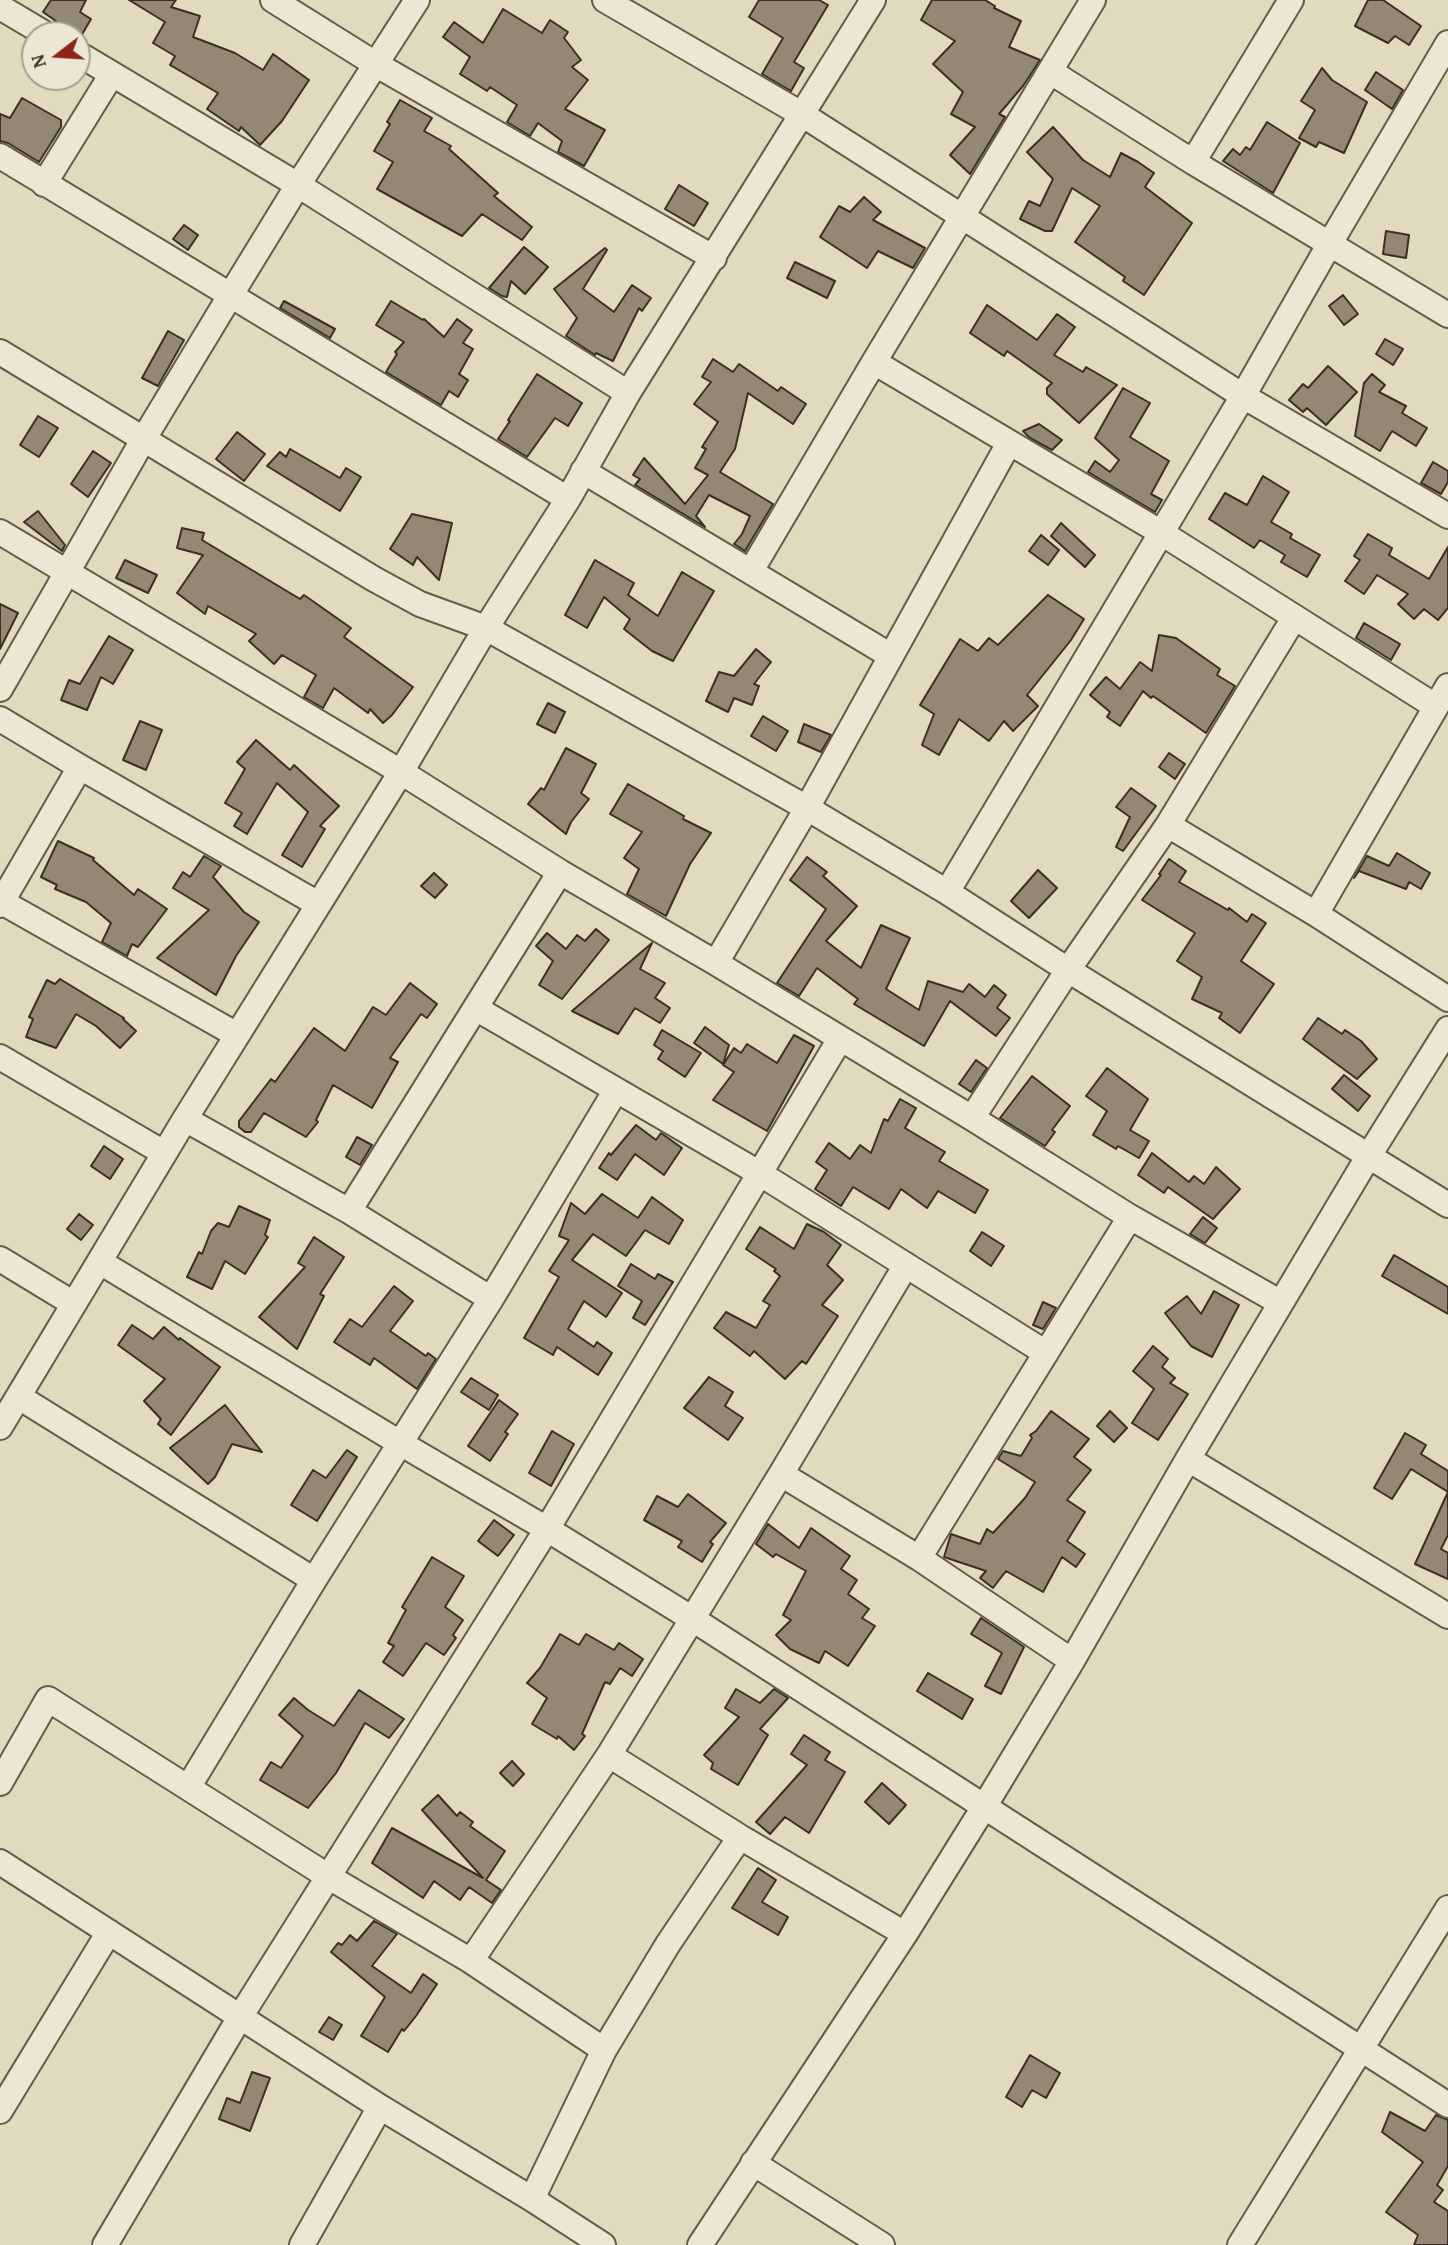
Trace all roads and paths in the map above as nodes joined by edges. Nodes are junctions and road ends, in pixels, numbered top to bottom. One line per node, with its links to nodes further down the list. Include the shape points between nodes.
1 (272, 0): 11 (street)
2 (417, 0): 11 (street)
3 (606, 0): 14 (street)
4 (1093, 0): 12 (street)
5 (1291, 0): 16 (street)
6 (871, 1): 14 (street)
7 (0, 7): 8 (street)
8 (24, 21)
9 (1448, 43): 20 (street)
10 (91, 61): 13 (street)
11 (377, 65): 18 (street); 21 (street)
12 (1051, 72): 16 (street); 19 (street)
13 (112, 74): 17 (street); 18 (street)
14 (803, 114): 19 (street); 21 (street)
15 (0, 156): 17 (street)
16 (1193, 162): 20 (street)
17 (44, 184): 22 (street)
18 (298, 185): 22 (street); 26 (street)
19 (962, 216): 25 (street); 27 (street)
20 (1329, 245): 23 (street); 27 (street)
21 (714, 258): 26 (street)
22 (230, 296): 28 (street); 31 (street)
23 (1448, 315)
24 (0, 352): 28 (street)
25 (874, 362): 29 (street); 35 (street)
26 (628, 393): 30 (street)
27 (1243, 396): 32 (street); 34 (street)
28 (143, 440): 36 (street); 38 (street, via 374,579 420,604)
29 (1009, 443): 34 (street); 39 (street)
30 (583, 471): 31 (street); 35 (street)
31 (568, 499): 38 (street)
32 (1448, 516)
33 (0, 532): 36 (street)
34 (1160, 532): 37 (street); 48 (street)
35 (751, 570): 39 (street)
36 (66, 572): 40 (street); 44 (street)
37 (1294, 618): 41 (street); 46 (street)
38 (486, 628): 44 (street); 45 (street)
39 (891, 656): 45 (street)
40 (0, 689)
41 (1442, 696): 51 (street)
42 (0, 719): 43 (street)
43 (80, 768): 49 (street); 50 (street)
44 (401, 772): 47 (street); 50 (street)
45 (807, 808): 48 (street); 52 (street)
46 (1168, 825): 51 (street); 53 (street)
47 (560, 872): 52 (street); 55 (street)
48 (947, 891): 53 (street)
49 (1, 904): 57 (street)
50 (318, 904): 57 (street)
51 (1316, 914): 54 (street)
52 (716, 963): 58 (street)
53 (1068, 970): 61 (street); 64 (street)
54 (1448, 999)
55 (477, 1009): 60 (street); 67 (street)
56 (1448, 1029): 64 (street)
57 (237, 1035): 62 (street)
58 (840, 1039): 61 (street); 65 (street)
59 (0, 1057): 63 (street)
60 (616, 1090): 65 (street); 72 (street)
61 (972, 1118): 68 (street)
62 (185, 1119): 63 (street); 67 (street)
63 (164, 1153): 70 (street)
64 (1368, 1157): 66 (street); 73 (street)
65 (759, 1173): 71 (street); 81 (street)
66 (1448, 1205)
67 (349, 1211): 72 (street)
68 (1130, 1217): 73 (street); 75 (street)
69 (0, 1259): 74 (street)
70 (100, 1262): 74 (street); 78 (street)
71 (906, 1265): 75 (street); 80 (street)
72 (491, 1299): 78 (street)
73 (1281, 1303): 79 (street)
74 (74, 1304): 76 (street)
75 (1046, 1353): 82 (street)
76 (19, 1397): 77 (street); 83 (street)
77 (0, 1427)
78 (400, 1443): 81 (street); 83 (street)
79 (1188, 1459): 84 (street); 86 (street)
80 (781, 1474): 82 (street); 85 (street)
81 (547, 1529): 85 (street); 93 (street)
82 (919, 1558): 86 (street)
83 (314, 1580): 89 (street)
84 (1448, 1616)
85 (691, 1618): 87 (street); 90 (street)
86 (1072, 1661): 90 (street)
87 (609, 1755): 91 (street); 97 (street)
88 (0, 1783): 89 (street, via 48,1699)
89 (189, 1786): 93 (street)
90 (984, 1807): 96 (street); 100 (street)
91 (740, 1837): 96 (street); 99 (street)
92 (0, 1862): 95 (street)
93 (329, 1877): 97 (street); 98 (street)
94 (1448, 1908): 100 (street)
95 (109, 1932): 98 (street); 101 (street)
96 (905, 1934): 105 (street)
97 (471, 1961): 99 (street)
98 (240, 2017): 103 (street); 107 (street)
99 (604, 2050): 106 (street)
100 (1360, 2050): 102 (street); 112 (street)
101 (8, 2078): 104 (street)
102 (1448, 2105)
103 (380, 2107): 106 (street); 108 (street)
104 (0, 2111)
105 (753, 2163): 110 (street); 111 (street)
106 (532, 2199): 109 (street)
107 (105, 2245)
108 (302, 2245)
109 (603, 2245)
110 (700, 2245)
111 (882, 2245)
112 (1240, 2245)

